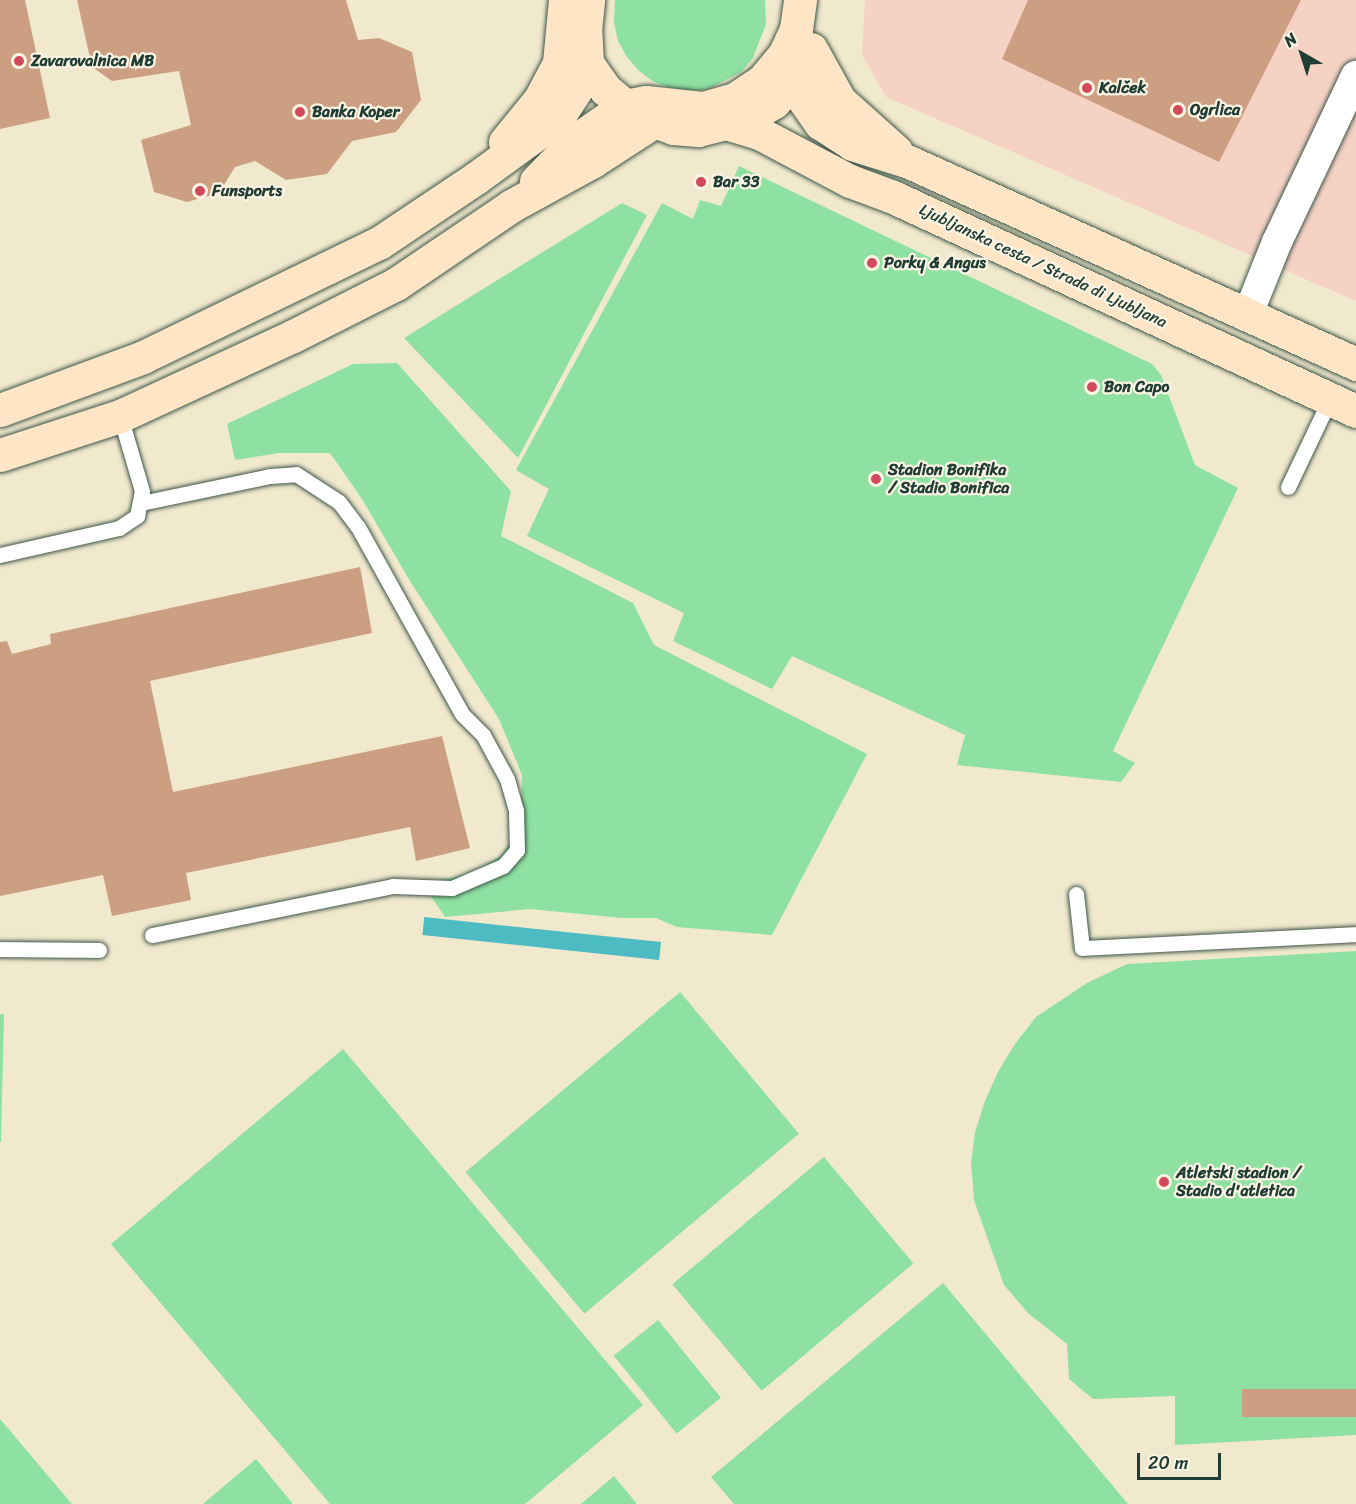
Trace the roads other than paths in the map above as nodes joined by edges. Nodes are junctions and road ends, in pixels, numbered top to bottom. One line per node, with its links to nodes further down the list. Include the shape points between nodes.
1 (800, 0): 4 (main road)
2 (820, 0): 4 (main road)
3 (568, 9): 5 (main road); 10 (main road, via 559,63 540,99)
4 (796, 61): 7 (main road, via 735,99 703,108 646,102); 9 (main road, via 774,102); 12 (main road, via 820,123 852,144 909,162)
5 (587, 63): 7 (main road, via 605,89); 10 (main road, via 557,119)
6 (1356, 76): 12 (street)
7 (625, 106): 8 (main road); 11 (main road, via 576,140)
8 (653, 122): 9 (main road, via 698,130); 11 (main road)
9 (729, 124): 14 (main road, Ljubljanska cesta / Strada di Ljubljana, via 759,133 850,181 892,196)
10 (476, 178): 15 (main road, via 379,243 142,357)
11 (512, 206): 16 (main road, via 396,284)
12 (1248, 314): 13 (main road)
13 (1356, 364)
14 (1343, 405): 18 (lane)
15 (0, 410)
16 (120, 416): 17 (main road); 19 (lane, via 142,491)
17 (0, 455)
18 (1288, 487)
19 (141, 503): 20 (lane, via 137,516 119,528); 23 (lane, via 296,474 339,502 357,526 462,714 483,735 507,779 516,810 516,850 503,866 453,888 393,886)
20 (0, 555)
21 (1076, 894): 22 (lane, via 1082,948)
22 (1356, 934)
23 (153, 935)
24 (0, 949): 25 (lane)
25 (99, 950)

